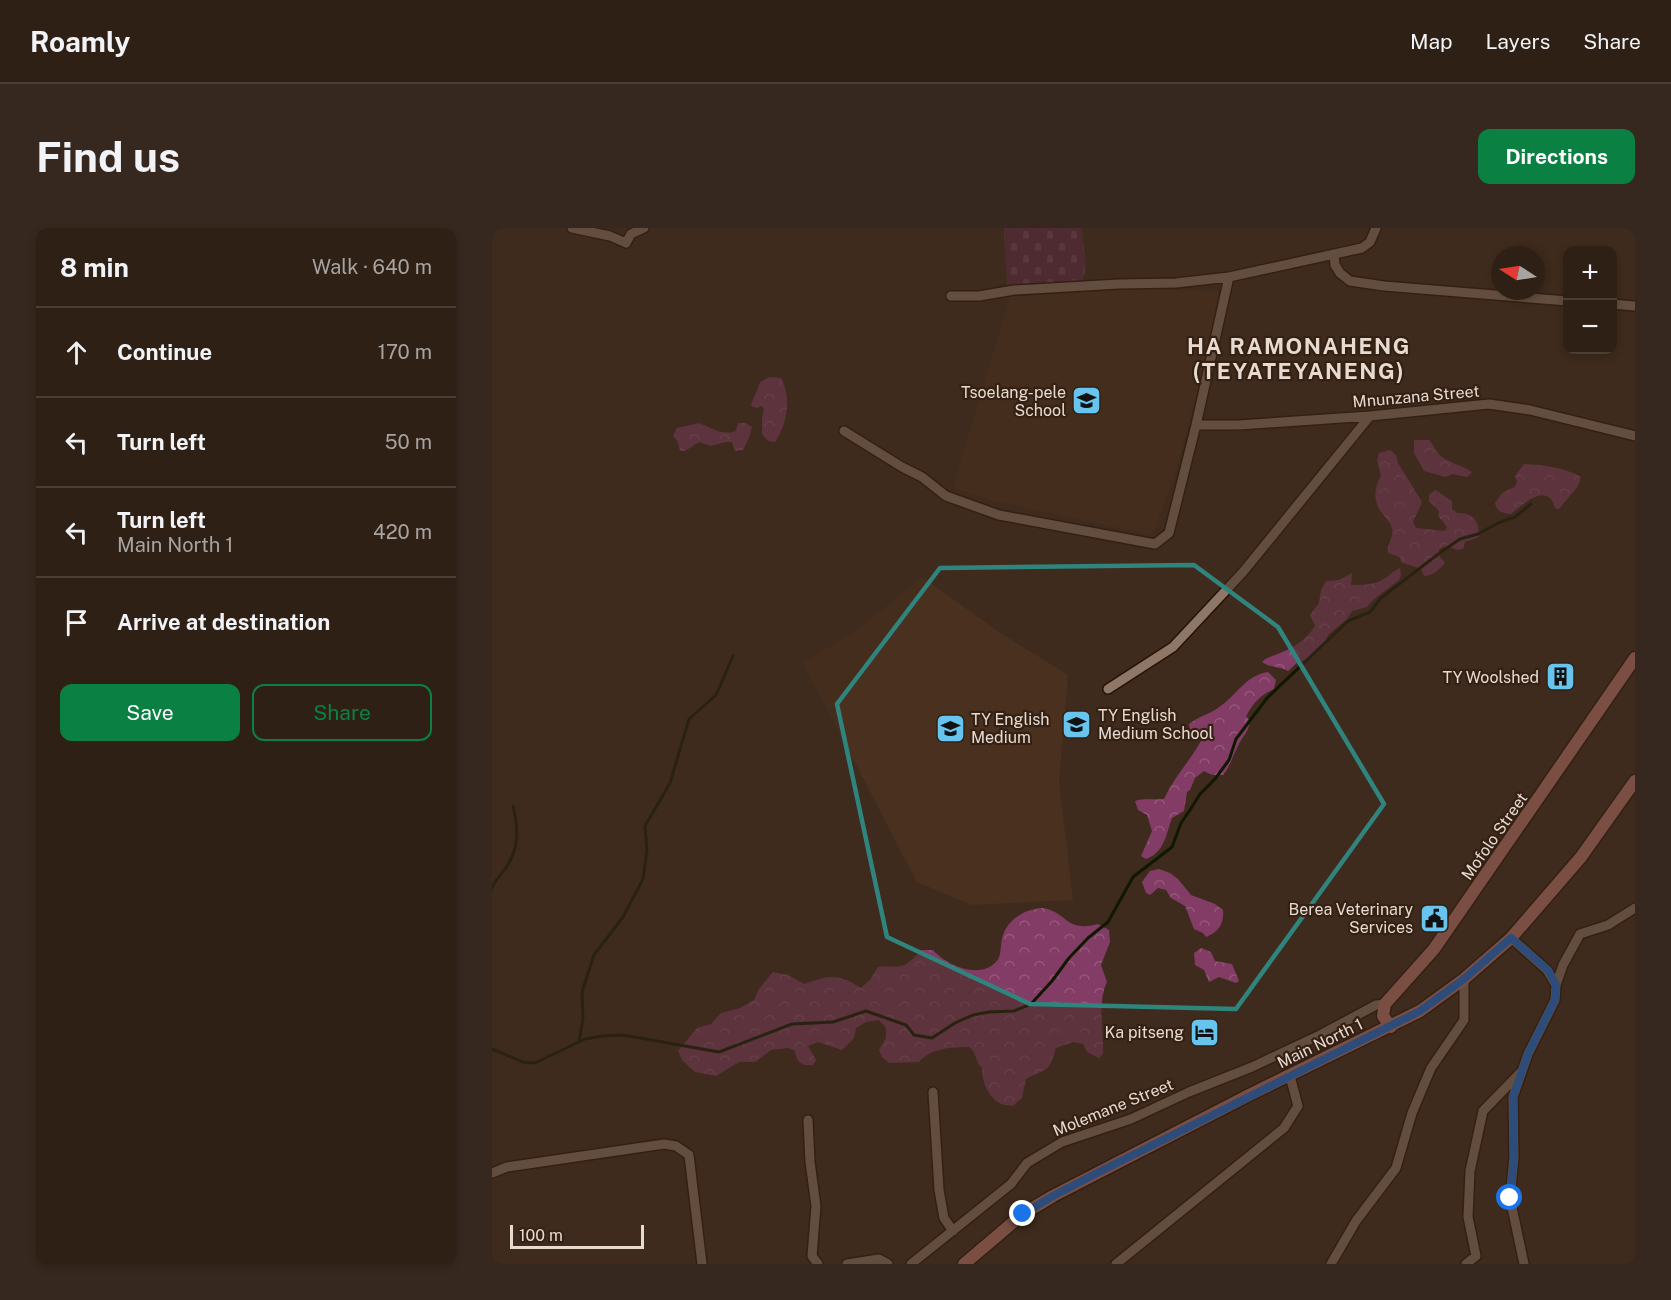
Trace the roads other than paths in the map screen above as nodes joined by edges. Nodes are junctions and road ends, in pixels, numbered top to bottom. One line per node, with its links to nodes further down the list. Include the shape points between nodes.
1 (572, 228): 2 (street, via 626,243 632,234)
2 (644, 228)
3 (1376, 228): 4 (street, via 1370,242 1362,248)
4 (1334, 254): 5 (street); 7 (street, via 1335,265 1350,281)
5 (1229, 277): 6 (street); 11 (street)
6 (951, 296)
7 (1563, 301)
8 (1617, 304): 9 (street)
9 (1635, 306)
10 (1370, 416): 11 (street, Mnunzana Street); 13 (street, Mnunzana Street, via 1489,404); 15 (street, via 1243,573 1173,647)
11 (1196, 425): 12 (street, via 1169,533 1155,544 999,515 946,496 922,477)
12 (844, 431)
13 (1635, 436)
14 (1635, 658): 21 (main road, Mofolo Street, via 1434,949)
15 (1108, 689)
16 (1635, 782): 18 (main road, Main North 1, via 1581,857)
17 (1635, 908): 20 (street, via 1608,925 1580,934)
18 (1511, 938): 19 (main road, Main North 1); 20 (street, via 1548,970)
19 (1464, 979): 22 (main road, Main North 1); 36 (street, via 1464,1020 1431,1068 1412,1113 1396,1168 1356,1221)
20 (1556, 985): 23 (street, via 1555,1000)
21 (1385, 1004): 22 (main road, via 1383,1016); 28 (street, Molemane Street, via 1131,1119 1062,1142 1027,1163 1011,1184)
22 (1390, 1027): 24 (main road, Main North 1)
23 (1522, 1070): 37 (street, via 1483,1111 1469,1182 1468,1217 1476,1256); 38 (street, via 1513,1097 1510,1198)
24 (1290, 1076): 34 (main road, Main North 1, via 1053,1196 1023,1214); 35 (street, via 1298,1106 1284,1128)
25 (933, 1092): 28 (street, via 939,1190 944,1218)
26 (808, 1120): 30 (street, via 816,1206 812,1257)
27 (492, 1173): 29 (street, via 507,1167 626,1149 676,1146 689,1155)
28 (953, 1231): 33 (street, Molemane Street)
29 (702, 1264)
30 (818, 1264)
31 (847, 1264): 32 (street, via 879,1259)
32 (888, 1264)
33 (911, 1264)
34 (964, 1264)
35 (1116, 1264)
36 (1331, 1264)
37 (1466, 1264)
38 (1524, 1264)

